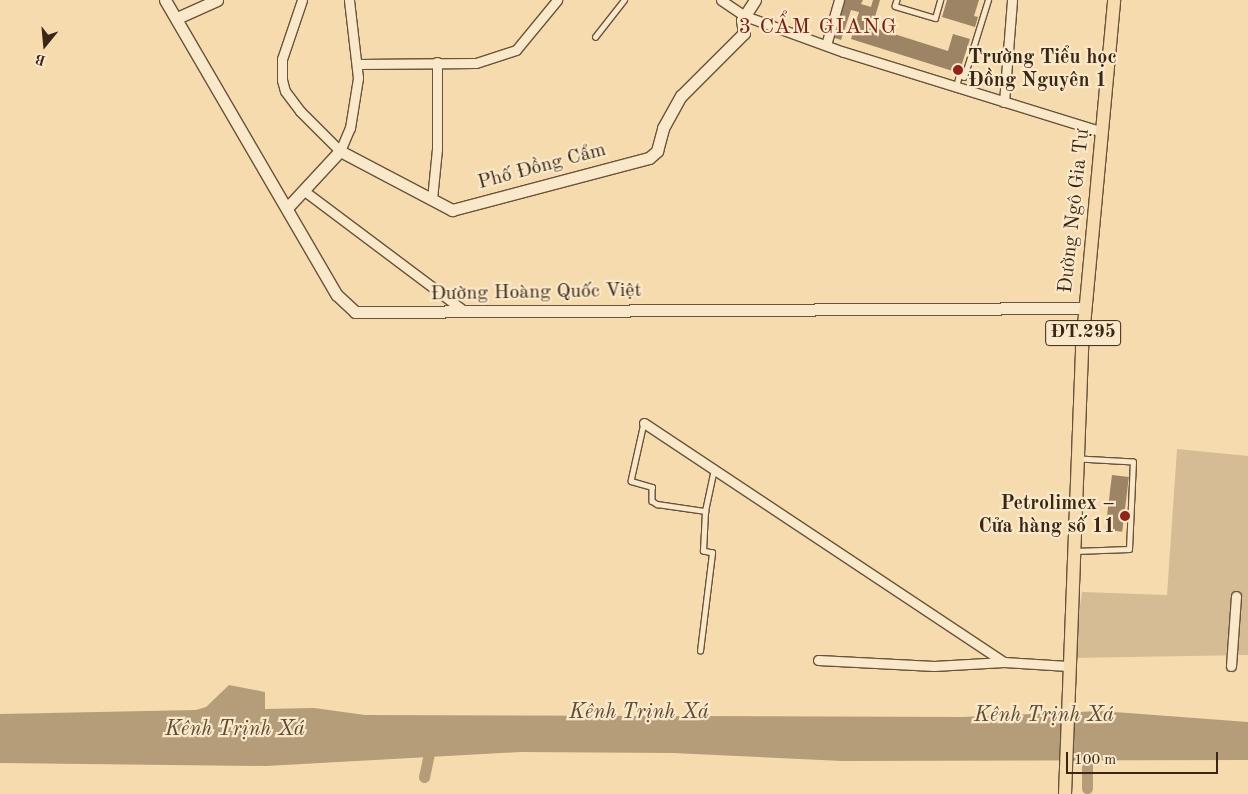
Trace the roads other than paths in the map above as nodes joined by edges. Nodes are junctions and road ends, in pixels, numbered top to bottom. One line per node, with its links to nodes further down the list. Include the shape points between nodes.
1 (165, 0): 16 (street, Đường Hoàng Quốc Việt)
2 (302, 0): 24 (street, via 282,59 282,80 295,105)
3 (349, 0): 20 (street)
4 (557, 0): 19 (street, via 516,50 476,63)
5 (624, 0): 17 (lane)
6 (721, 0): 15 (street)
7 (755, 0): 15 (street, Phố Đồng Cẩm)
8 (839, 0): 18 (street)
9 (896, 0): 10 (lane, via 895,6 935,18)
10 (940, 0)
11 (988, 0): 21 (lane, via 964,77 959,76)
12 (1012, 0): 22 (street)
13 (1114, 0): 23 (main road, Đường Ngô Gia Tự / ĐT.295)
14 (214, 1): 16 (street)
15 (744, 16): 18 (street); 26 (street, Phố Đồng Cẩm, via 744,33 681,96 662,128 657,151 649,158 452,210)
16 (177, 18): 27 (street, Đường Hoàng Quốc Việt)
17 (595, 36)
18 (826, 45): 21 (street)
19 (437, 62): 20 (street); 26 (street, via 437,149)
20 (358, 64): 24 (street, via 350,128)
21 (956, 87): 22 (street)
22 (1004, 102): 23 (street)
23 (1102, 132): 28 (main road, Đường Ngô Gia Tự / ĐT.295)
24 (340, 151): 25 (street); 26 (street, Phố Đồng Cẩm)
25 (303, 190): 27 (street); 29 (street)
26 (432, 199)
27 (287, 208): 29 (street, Đường Hoàng Quốc Việt, via 337,295 352,311 368,314)
28 (1085, 308): 29 (street, Đường Hoàng Quốc Việt); 31 (main road, Đường Ngô Gia Tự / ĐT.295)
29 (464, 312)
30 (644, 423): 32 (street); 33 (lane, via 631,481 652,487 652,501 657,504)
31 (1077, 459): 34 (main road, Đường Ngô Gia Tự / ĐT.295); 34 (lane, via 1133,462 1129,549)
32 (714, 468): 33 (lane); 38 (street)
33 (705, 511): 36 (lane, via 703,551 712,553)
34 (1073, 551): 39 (main road, Đường Ngô Gia Tự / ĐT.295)
35 (1236, 596): 40 (street)
36 (700, 651)
37 (818, 660): 38 (street, via 934,666)
38 (1004, 662): 39 (street)
39 (1068, 666): 41 (main road, ĐT.295)
40 (1232, 666)
41 (1066, 794)

